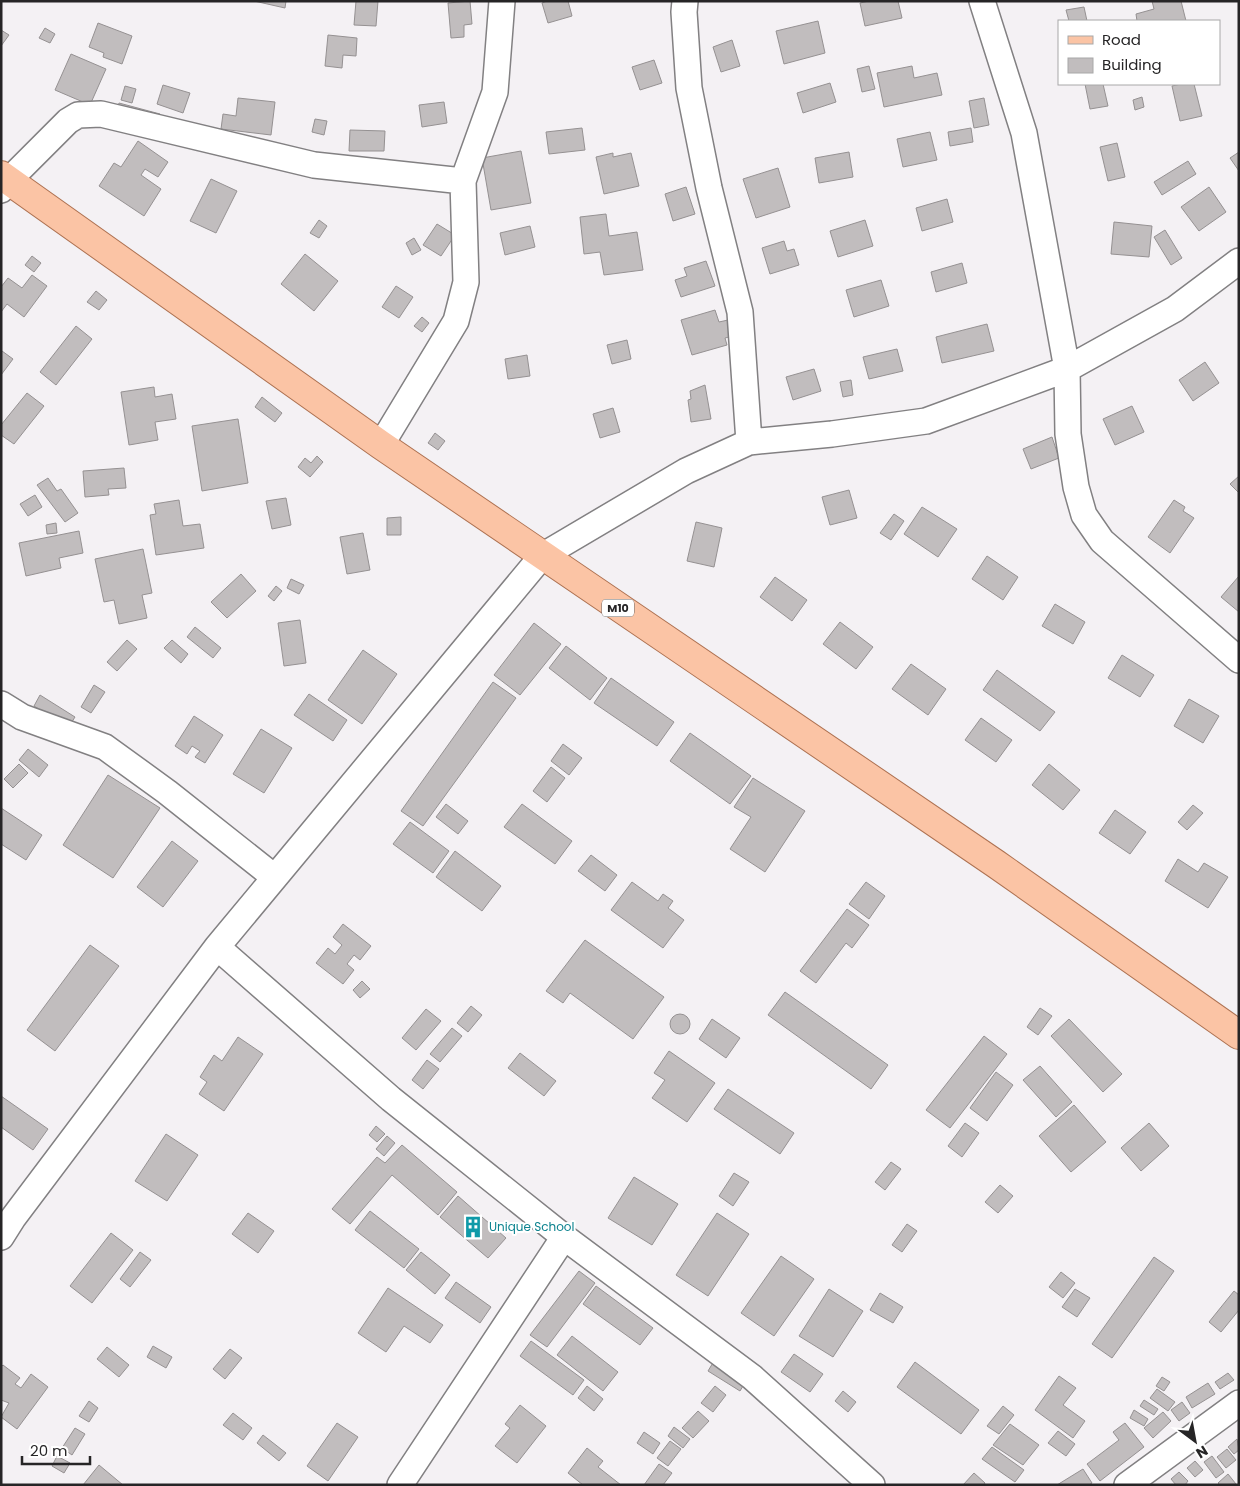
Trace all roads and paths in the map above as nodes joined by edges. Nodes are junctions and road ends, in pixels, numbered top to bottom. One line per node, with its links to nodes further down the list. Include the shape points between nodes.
1 (502, 1): 4 (street, via 495,92)
2 (685, 1): 8 (street, via 689,88 709,188 740,312)
3 (982, 1): 7 (street, via 1024,133)
4 (463, 181): 5 (street, via 314,165 86,113 68,121); 9 (street, via 466,282 456,321)
5 (4, 182): 9 (main road, M10)
6 (1239, 261): 7 (street, via 1175,309)
7 (1067, 369): 8 (street, via 926,421); 11 (street, via 1068,434 1084,515 1102,540)
8 (750, 442): 10 (street, via 686,471)
9 (381, 445): 10 (main road, M10)
10 (542, 556): 13 (street); 15 (main road, M10, via 996,864)
11 (1239, 660)
12 (1, 704): 13 (street, via 22,718 104,747)
13 (273, 876): 14 (street)
14 (217, 946): 16 (street); 17 (street, via 391,1099)
15 (1239, 1035)
16 (5, 1222)
17 (564, 1237): 19 (street); 20 (street, via 752,1377)
18 (1239, 1403): 21 (street)
19 (400, 1485)
20 (872, 1485)
21 (1126, 1485)

